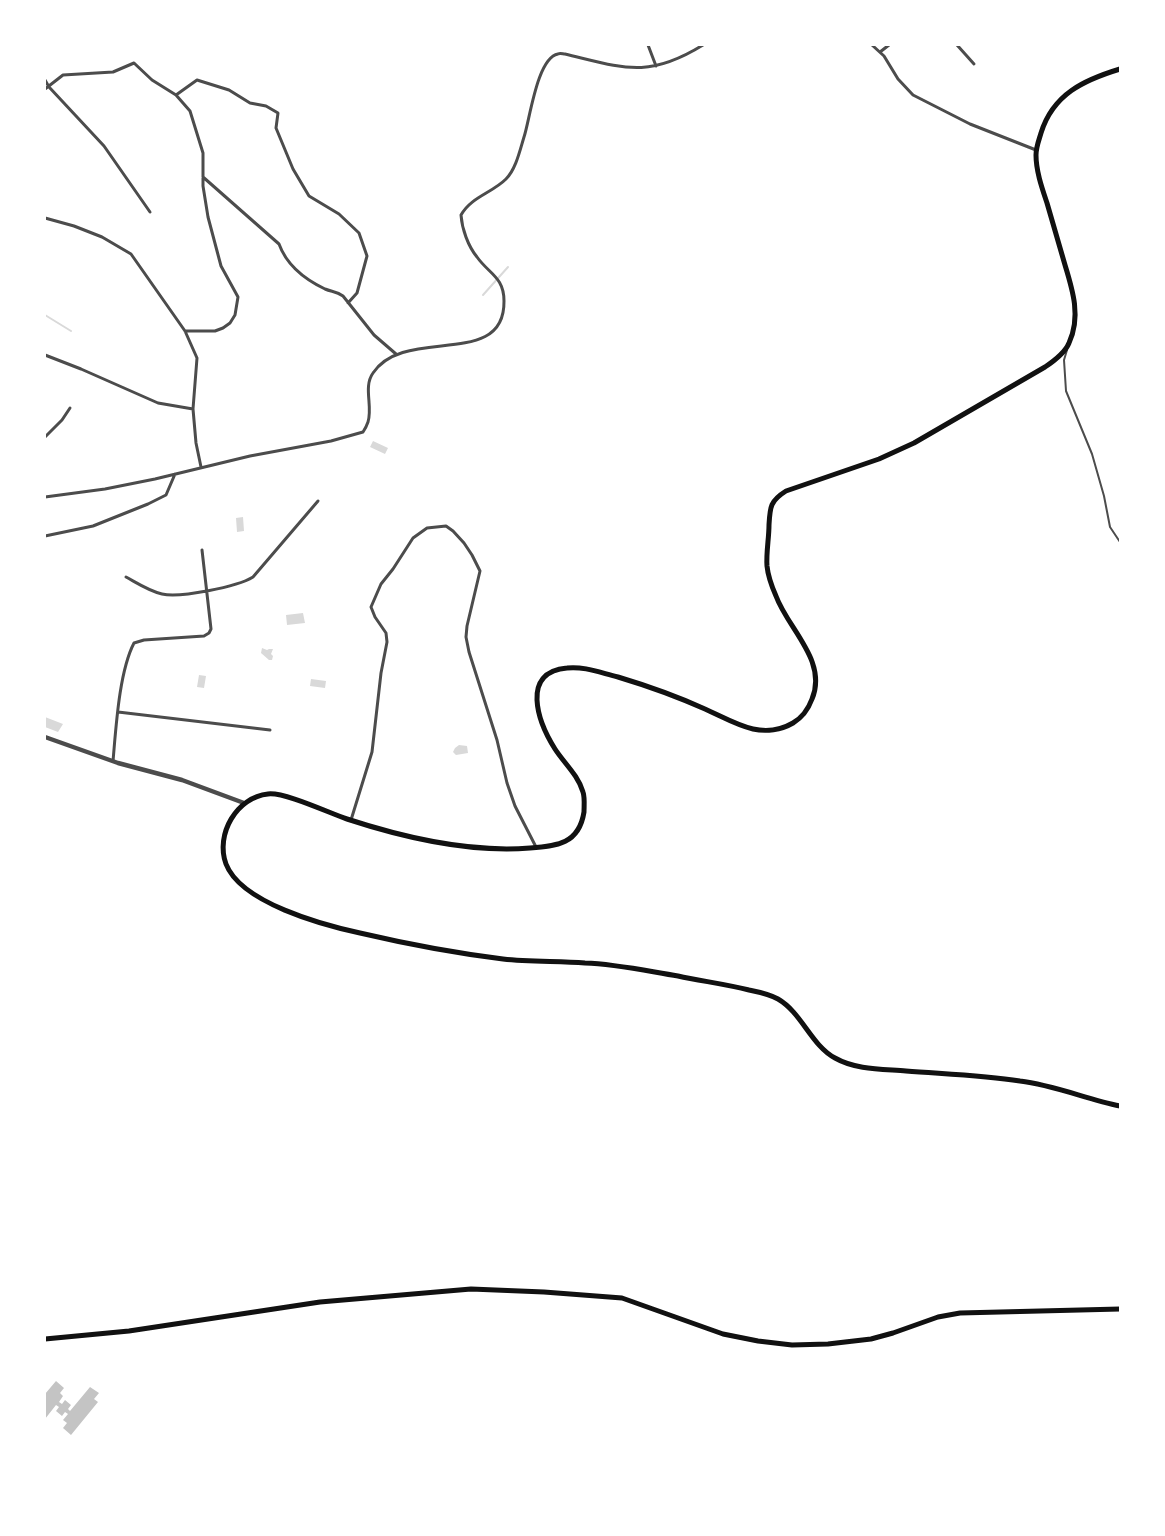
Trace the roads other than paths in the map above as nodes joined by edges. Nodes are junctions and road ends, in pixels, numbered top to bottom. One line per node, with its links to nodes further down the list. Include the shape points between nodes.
1 (648, 45): 8 (street)
2 (703, 45): 8 (street)
3 (872, 45): 6 (street)
4 (889, 45): 6 (street)
5 (957, 45): 7 (street)
6 (880, 52): 13 (street, via 913,95 964,121)
7 (974, 64)
8 (656, 66): 20 (street, via 626,68 565,54 557,54 549,60 541,71 525,135 507,179 476,199 461,215 465,234 476,256 498,278 503,288 503,314 497,328 467,343)
9 (1120, 69): 13 (main road, via 1080,84 1051,109)
10 (45, 80): 11 (street)
11 (47, 88): 12 (street, via 63,75 113,72 134,63 152,80); 15 (street, via 104,146)
12 (176, 95): 14 (street, via 190,111 203,153); 17 (street, via 197,80 229,90 250,103 266,106 278,113 276,128 293,169 309,196 338,214 359,233 367,256 357,293)
13 (1036, 150): 19 (main road, via 1040,182 1076,308)
14 (203, 177): 17 (street, via 279,244 300,274 319,286 336,291); 18 (street, via 208,217 221,266 238,297 237,306 230,323 223,328)
15 (150, 212)
16 (45, 218): 18 (street, via 102,237 131,254)
17 (348, 303): 20 (street, via 374,335)
18 (185, 331): 23 (street, via 196,358)
19 (1069, 344): 30 (lane, via 1064,360 1066,391 1092,454 1110,527); 40 (main road, via 1046,368 914,442 879,459 774,498 770,509 767,569 778,602 814,667 816,690 800,718 774,730 758,730 655,688 593,670 562,668 549,672 536,690 537,704 554,748 583,791 585,806 581,826 570,839)
20 (396, 354): 25 (street, via 373,373 368,387 369,421 363,432)
21 (45, 355): 23 (street, via 158,403)
22 (70, 408): 24 (street)
23 (193, 409): 25 (street)
24 (45, 437)
25 (201, 467): 26 (street)
26 (176, 474): 27 (street); 29 (street, via 166,495 148,504 93,526)
27 (45, 498)
28 (318, 501): 33 (street, via 253,577 237,585)
29 (45, 536)
30 (1120, 542)
31 (202, 550): 33 (street)
32 (126, 577): 33 (street, via 161,594)
33 (206, 591): 34 (street, via 209,633 134,643)
34 (118, 712): 35 (street); 37 (street)
35 (270, 730)
36 (45, 737): 37 (street)
37 (113, 761): 38 (street, via 182,780)
38 (244, 803): 39 (main road, via 269,794 282,795); 41 (main road, via 230,820 225,834 226,863 236,879 271,904 324,925 499,958 588,963 742,988 780,1000 836,1059 864,1068 1022,1081)
39 (352, 820): 40 (main road, via 473,848); 40 (street, via 372,752 388,642 371,607 380,584 413,538 426,528 446,526 464,543 480,571 467,626 469,652 507,783)
40 (536, 848)
41 (1120, 1106)
42 (1120, 1309): 43 (main road, via 960,1313 871,1338 828,1344 792,1344 758,1342 724,1334 622,1298 471,1289 320,1302)
43 (45, 1340)

